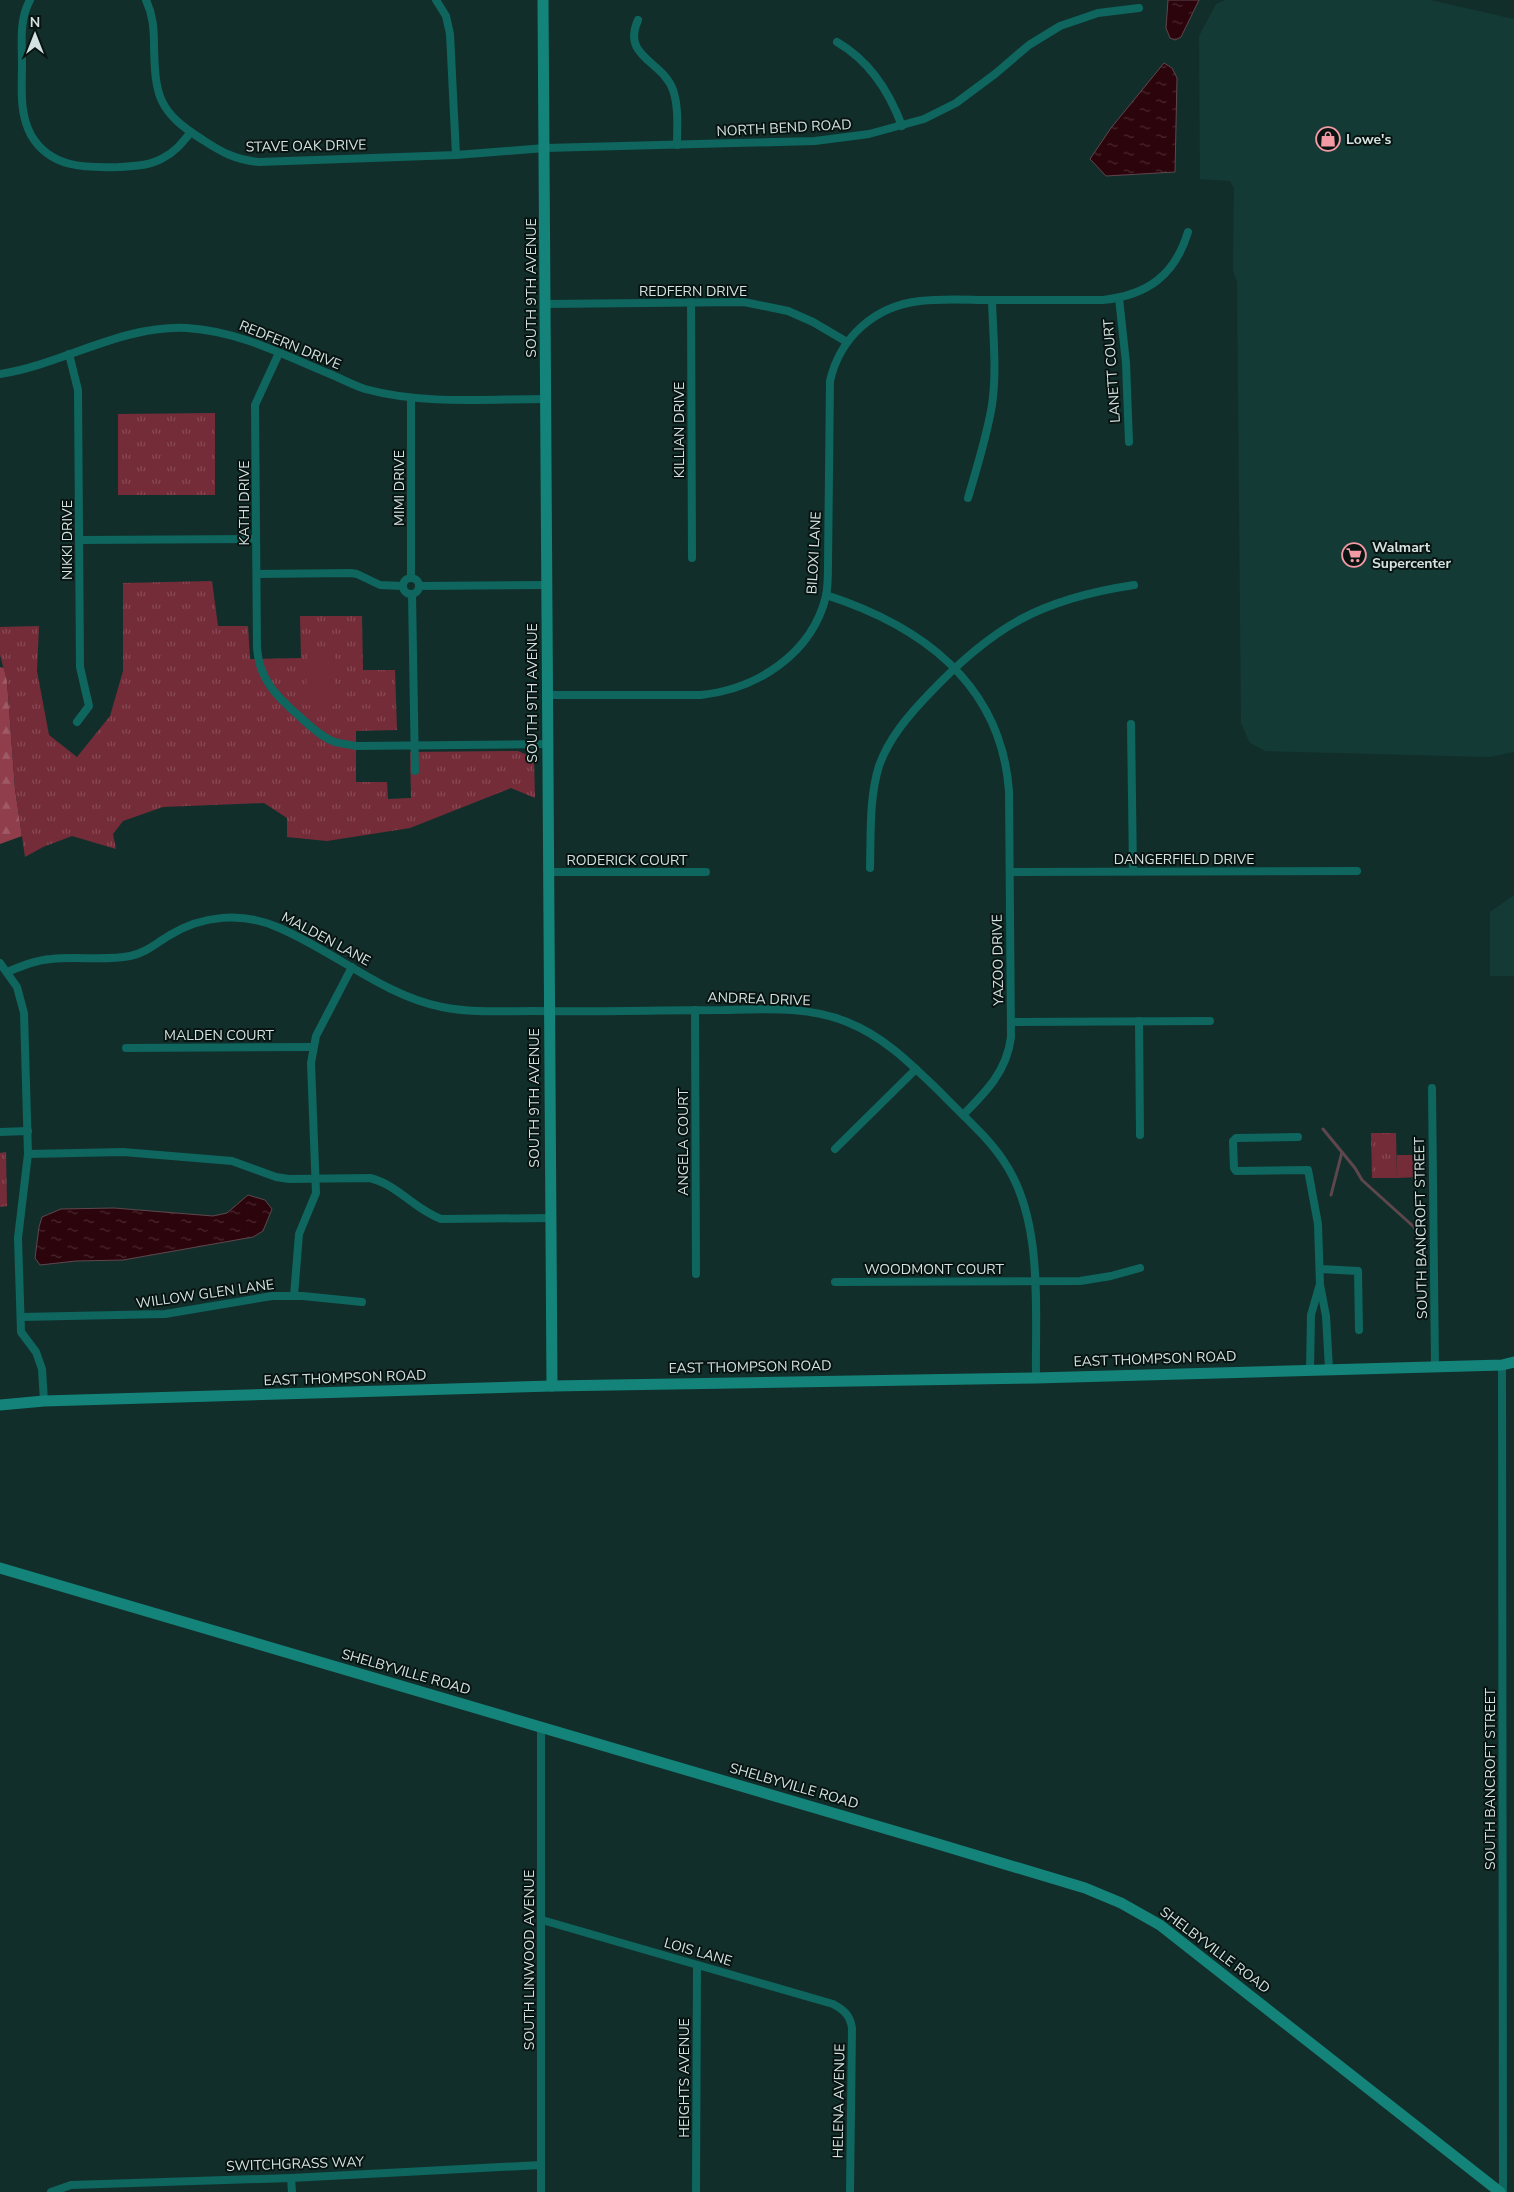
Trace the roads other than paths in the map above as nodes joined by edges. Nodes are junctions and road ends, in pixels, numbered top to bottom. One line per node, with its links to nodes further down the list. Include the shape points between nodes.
1 (30, 0): 9 (street, via 22,27 24,116 32,136 46,153 64,163 82,167 140,166 161,160)
2 (146, 0): 9 (street, STAVE OAK DRIVE, via 154,21 155,78 159,97 165,109)
3 (436, 0): 12 (street, via 446,16 450,34)
4 (543, 0): 11 (main road, SOUTH 9TH AVENUE)
5 (1139, 8): 8 (street, NORTH BEND ROAD, via 1098,13 1060,26 1029,45 967,96 940,112)
6 (638, 20): 10 (street, via 633,31 636,46 664,74 673,90)
7 (837, 42): 8 (street, via 872,71 890,97)
8 (902, 126): 10 (street, NORTH BEND ROAD, via 815,141)
9 (191, 132): 12 (street, STAVE OAK DRIVE, via 224,154 247,161)
10 (678, 145): 11 (street, NORTH BEND ROAD)
11 (545, 148): 12 (street, STAVE OAK DRIVE); 17 (main road, SOUTH 9TH AVENUE)
12 (456, 155)
13 (1188, 232): 14 (street, via 1180,252 1165,274 1140,292)
14 (1118, 298): 15 (street); 24 (street, LANETT COURT, via 1126,362)
15 (992, 300): 18 (street, via 908,302 875,316); 25 (street, via 992,403)
16 (691, 302): 17 (street, REDFERN DRIVE); 18 (street, REDFERN DRIVE, via 744,302 788,311); 28 (street, KILLIAN DRIVE)
17 (546, 304): 23 (main road, SOUTH 9TH AVENUE)
18 (847, 342): 36 (street, BILOXI LANE, via 836,362 829,394)
19 (279, 353): 20 (street, REDFERN DRIVE, via 220,332 167,328 121,336); 22 (street, REDFERN DRIVE, via 366,389); 26 (street, KATHI DRIVE, via 256,405)
20 (69, 354): 21 (street, REDFERN DRIVE); 27 (street, NIKKI DRIVE, via 78,390)
21 (0, 374)
22 (411, 399): 23 (street, REDFERN DRIVE); 30 (street, MIMI DRIVE)
23 (546, 399): 31 (main road, SOUTH 9TH AVENUE)
24 (1129, 442)
25 (968, 498)
26 (256, 539): 27 (street); 29 (street, KATHI DRIVE)
27 (79, 540): 39 (street, NIKKI DRIVE, via 80,667 89,706)
28 (692, 558)
29 (257, 574): 33 (street, via 351,573 380,585); 42 (street, KATHI DRIVE, via 258,657 274,693 315,731 341,744)
30 (411, 578): 33 (street); 34 (street)
31 (547, 585): 34 (street); 38 (main road, SOUTH 9TH AVENUE)
32 (1134, 585): 37 (street, via 1094,591 1026,615 984,642)
33 (403, 586): 35 (street)
34 (419, 586): 35 (street)
35 (412, 594): 42 (street)
36 (826, 595): 37 (street, YAZOO DRIVE, via 884,618 923,642); 38 (street, BILOXI LANE, via 812,628 790,656 761,678 736,688 701,695)
37 (953, 668): 44 (street, via 912,712 893,736 883,756 874,791); 49 (street, YAZOO DRIVE, via 984,706 1001,742 1009,791)
38 (547, 695): 41 (main road, SOUTH 9TH AVENUE)
39 (77, 722)
40 (1131, 724): 45 (street)
41 (547, 744): 42 (street); 47 (main road, SOUTH 9TH AVENUE)
42 (414, 745): 43 (street)
43 (415, 771)
44 (870, 868)
45 (1133, 871): 46 (street, DANGERFIELD DRIVE); 49 (street, DANGERFIELD DRIVE)
46 (1358, 871)
47 (548, 872): 48 (street, RODERICK COURT); 54 (main road, SOUTH 9TH AVENUE)
48 (706, 872)
49 (1010, 872): 57 (street, YAZOO DRIVE)
50 (0, 963): 52 (street)
51 (352, 967): 52 (street, MALDEN LANE, via 280,928 245,918 222,918 187,926 167,936 152,949 133,956 53,958); 54 (street, MALDEN LANE, via 407,997 430,1005 461,1010); 58 (street)
52 (8, 972): 63 (street, via 20,995 24,1012)
53 (695, 1010): 54 (street, ANDREA DRIVE); 60 (street, ANDREA DRIVE, via 783,1009 832,1016 880,1039); 73 (street, ANGELA COURT)
54 (549, 1011): 70 (main road, SOUTH 9TH AVENUE)
55 (1139, 1021): 56 (street); 57 (street); 65 (street)
56 (1210, 1021)
57 (1011, 1022): 62 (street, YAZOO DRIVE, via 1010,1046 1001,1072)
58 (312, 1046): 59 (street, MALDEN COURT); 69 (street)
59 (126, 1048)
60 (916, 1068): 62 (street, ANDREA DRIVE); 67 (street)
61 (1432, 1088): 83 (street, SOUTH BANCROFT STREET)
62 (963, 1115): 74 (street, via 992,1144 1018,1186 1029,1220)
63 (28, 1130): 64 (street); 68 (street)
64 (0, 1132)
65 (1140, 1135)
66 (1298, 1137): 72 (street, via 1235,1138 1234,1168 1236,1171 1308,1170 1318,1224)
67 (835, 1149)
68 (28, 1154): 69 (street, via 124,1152 232,1161 276,1177); 79 (street, via 18,1238)
69 (316, 1180): 70 (street, via 380,1180 396,1188 425,1212 441,1218); 77 (street, via 315,1198 299,1234)
70 (550, 1218): 88 (main road, SOUTH 9TH AVENUE)
71 (1140, 1268): 74 (street, WOODMONT COURT, via 1080,1281)
72 (1320, 1269): 76 (street); 80 (street, via 1358,1270)
73 (696, 1274)
74 (1034, 1281): 75 (street, WOODMONT COURT); 87 (street)
75 (835, 1282)
76 (1320, 1285): 85 (street, via 1326,1316); 86 (street, via 1311,1315)
77 (294, 1296): 78 (street, WILLOW GLEN LANE); 79 (street, WILLOW GLEN LANE, via 264,1296 156,1315)
78 (362, 1302)
79 (21, 1317): 89 (street, via 21,1332 36,1352 42,1369)
80 (1359, 1330)
81 (1514, 1362): 82 (main road, EAST THOMPSON ROAD)
82 (1502, 1365): 83 (main road, EAST THOMPSON ROAD); 84 (main road, EAST THOMPSON ROAD); 103 (street, SOUTH BANCROFT STREET)
83 (1435, 1367): 85 (main road, EAST THOMPSON ROAD)
84 (1514, 1368)
85 (1329, 1369): 86 (main road, EAST THOMPSON ROAD)
86 (1310, 1370): 87 (main road, EAST THOMPSON ROAD)
87 (1036, 1378): 88 (main road, EAST THOMPSON ROAD)
88 (552, 1386): 89 (main road, EAST THOMPSON ROAD)
89 (44, 1401): 90 (main road, EAST THOMPSON ROAD)
90 (0, 1405)
91 (0, 1568): 92 (main road, SHELBYVILLE ROAD)
92 (541, 1727): 93 (street, SOUTH LINWOOD AVENUE); 103 (main road, SHELBYVILLE ROAD, via 1071,1884 1121,1903 1176,1936)
93 (542, 1920): 94 (street, LOIS LANE); 96 (street, SOUTH LINWOOD AVENUE)
94 (697, 1965): 95 (street, LOIS LANE, via 833,2004); 101 (street, HEIGHTS AVENUE)
95 (846, 2012): 102 (street, HELENA AVENUE, via 852,2028)
96 (541, 2165): 97 (street, SWITCHGRASS WAY); 100 (street, SOUTH LINWOOD AVENUE)
97 (291, 2178): 98 (street, SWITCHGRASS WAY, via 71,2185); 99 (street)
98 (51, 2192)
99 (292, 2192)
100 (541, 2192)
101 (696, 2192)
102 (850, 2192)
103 (1502, 2192)

